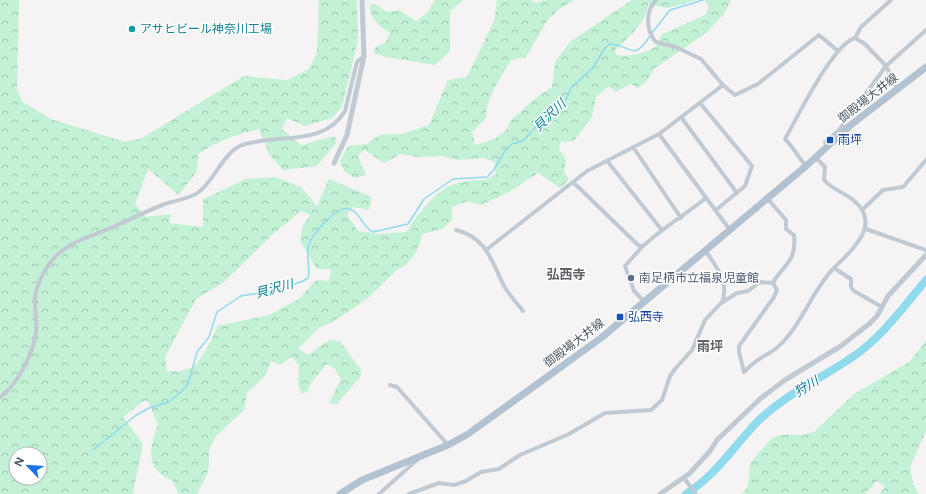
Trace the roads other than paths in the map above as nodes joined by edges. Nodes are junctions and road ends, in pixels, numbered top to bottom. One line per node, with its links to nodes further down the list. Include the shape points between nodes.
1 (362, 0): 7 (street)
2 (656, 0): 10 (street, via 650,8 649,32 652,37 656,42 701,58)
3 (891, 0): 5 (street, via 861,27)
4 (926, 30): 8 (street)
5 (855, 38): 6 (street); 8 (street, via 865,44)
6 (838, 52): 10 (street, via 819,36 758,84 735,95); 21 (street, via 785,139)
7 (364, 56): 20 (street, via 347,135); 45 (street, via 357,62 345,112 330,126 311,136 241,146 234,150 204,187 194,195 140,214 62,250 52,261 35,295 36,333 28,358 12,387)
8 (886, 66): 11 (street); 15 (street, via 839,130 825,142)
9 (926, 67): 11 (main road, 御殿場大井線)
10 (723, 85): 12 (street)
11 (897, 89): 15 (main road, 御殿場大井線)
12 (700, 103): 13 (street); 23 (street, via 752,166 745,186)
13 (681, 117): 14 (street); 23 (street)
14 (659, 134): 16 (street); 24 (street)
15 (828, 146): 17 (main road, 御殿場大井線)
16 (633, 147): 19 (street); 28 (street)
17 (815, 157): 21 (main road, 御殿場大井線); 26 (street, via 826,167 824,180 830,187 852,199)
18 (926, 160): 26 (street, via 902,187 883,190)
19 (608, 162): 22 (street); 29 (street)
20 (334, 163)
21 (806, 166): 25 (main road, 御殿場大井線)
22 (573, 182): 33 (street, via 638,246); 34 (street)
23 (737, 193): 27 (street)
24 (706, 198): 27 (street); 28 (street)
25 (768, 198): 32 (main road, 御殿場大井線); 39 (street, via 786,220 786,229 794,235 791,261)
26 (863, 209): 30 (street)
27 (716, 210): 32 (street)
28 (681, 218): 29 (street)
29 (661, 229): 33 (street)
30 (866, 229): 36 (street); 38 (street)
31 (456, 230): 34 (street, via 475,237)
32 (730, 230): 35 (main road, 御殿場大井線)
33 (642, 247): 40 (street, via 625,266 634,291)
34 (486, 250): 43 (street, via 505,287)
35 (705, 250): 40 (main road, 御殿場大井線); 41 (street, via 725,285)
36 (926, 250)
37 (926, 255): 42 (street, via 888,296)
38 (834, 268): 39 (street, via 823,278 784,342 744,372 739,346 774,297 777,290); 42 (street, via 851,279 854,291)
39 (773, 283): 41 (street, via 760,282 748,291 737,293)
40 (644, 301): 46 (main road, 御殿場大井線, via 601,338 468,434)
41 (722, 302): 51 (street, via 704,320 692,350 670,376 662,400 651,410 605,413 569,434 520,455 499,469 482,472 454,485 439,483)
42 (882, 307): 48 (street, via 869,324 841,346 785,380 761,398 717,440)
43 (523, 311)
44 (390, 385): 46 (street, via 397,387)
45 (0, 397)
46 (448, 445): 47 (main road, 御殿場大井線)
47 (420, 457): 49 (main road, 御殿場大井線, via 362,480); 50 (street)
48 (685, 479): 52 (street); 53 (street)
49 (340, 494)
50 (380, 494)
51 (409, 494)
52 (660, 494)
53 (696, 494)

